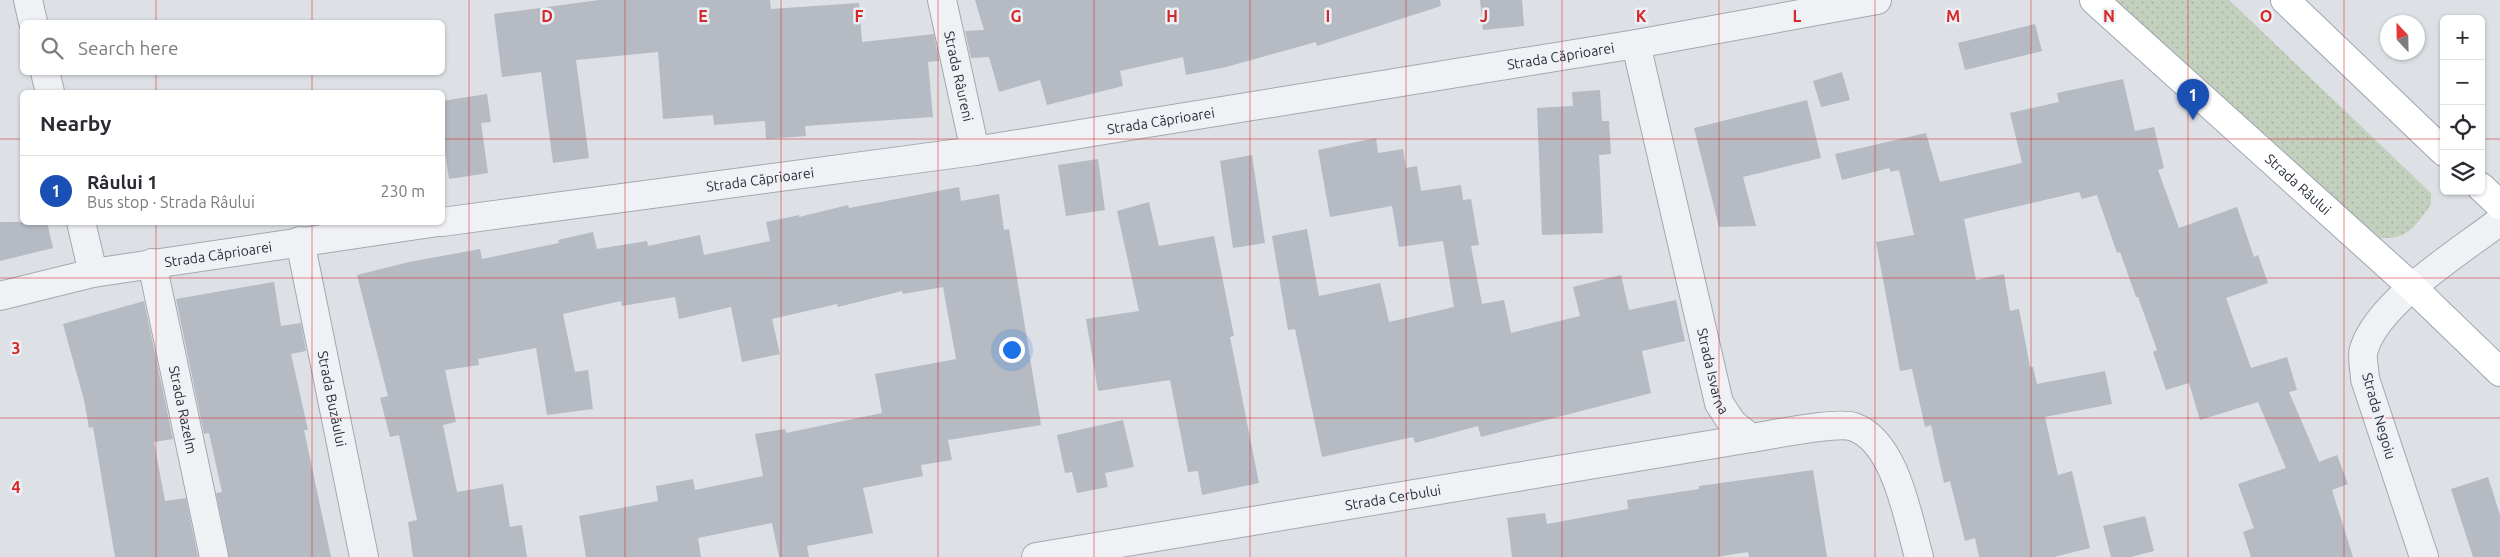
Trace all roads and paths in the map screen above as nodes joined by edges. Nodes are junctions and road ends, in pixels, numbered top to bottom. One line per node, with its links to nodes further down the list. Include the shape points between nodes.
1 (28, 0): 6 (street)
2 (942, 0): 11 (street, Strada Râureni)
3 (1877, 0): 7 (street, Strada Căprioarei)
4 (2094, 0): 21 (main road, Strada Râului)
5 (2285, 0): 10 (main road)
6 (33, 20)
7 (1636, 44): 11 (street, Strada Căprioarei); 24 (street, Strada Isvarna, via 1719,403 1732,423)
8 (46, 75): 9 (street)
9 (50, 90)
10 (2442, 150)
11 (975, 151): 15 (street, Strada Căprioarei)
12 (2485, 191): 13 (main road)
13 (2500, 205)
14 (2500, 221): 21 (street, Strada Negoiu)
15 (445, 222)
16 (82, 225): 20 (street)
17 (416, 225): 18 (street, Strada Căprioarei)
18 (300, 241): 19 (street, Strada Căprioarei); 26 (street, Strada Buzăului)
19 (152, 263): 20 (street, Strada Căprioarei); 25 (street, Strada Razelm)
20 (93, 273): 22 (street, Strada Căprioarei)
21 (2412, 287): 23 (main road, Strada Râului); 29 (street, Strada Negoiu, via 2376,325 2363,350 2365,379)
22 (0, 296)
23 (2500, 372)
24 (1751, 438): 27 (street, Strada Cerbului); 28 (street, via 1819,427 1854,426 1875,441 1891,463)
25 (214, 557)
26 (364, 557)
27 (1036, 557)
28 (1920, 557)
29 (2424, 557)

